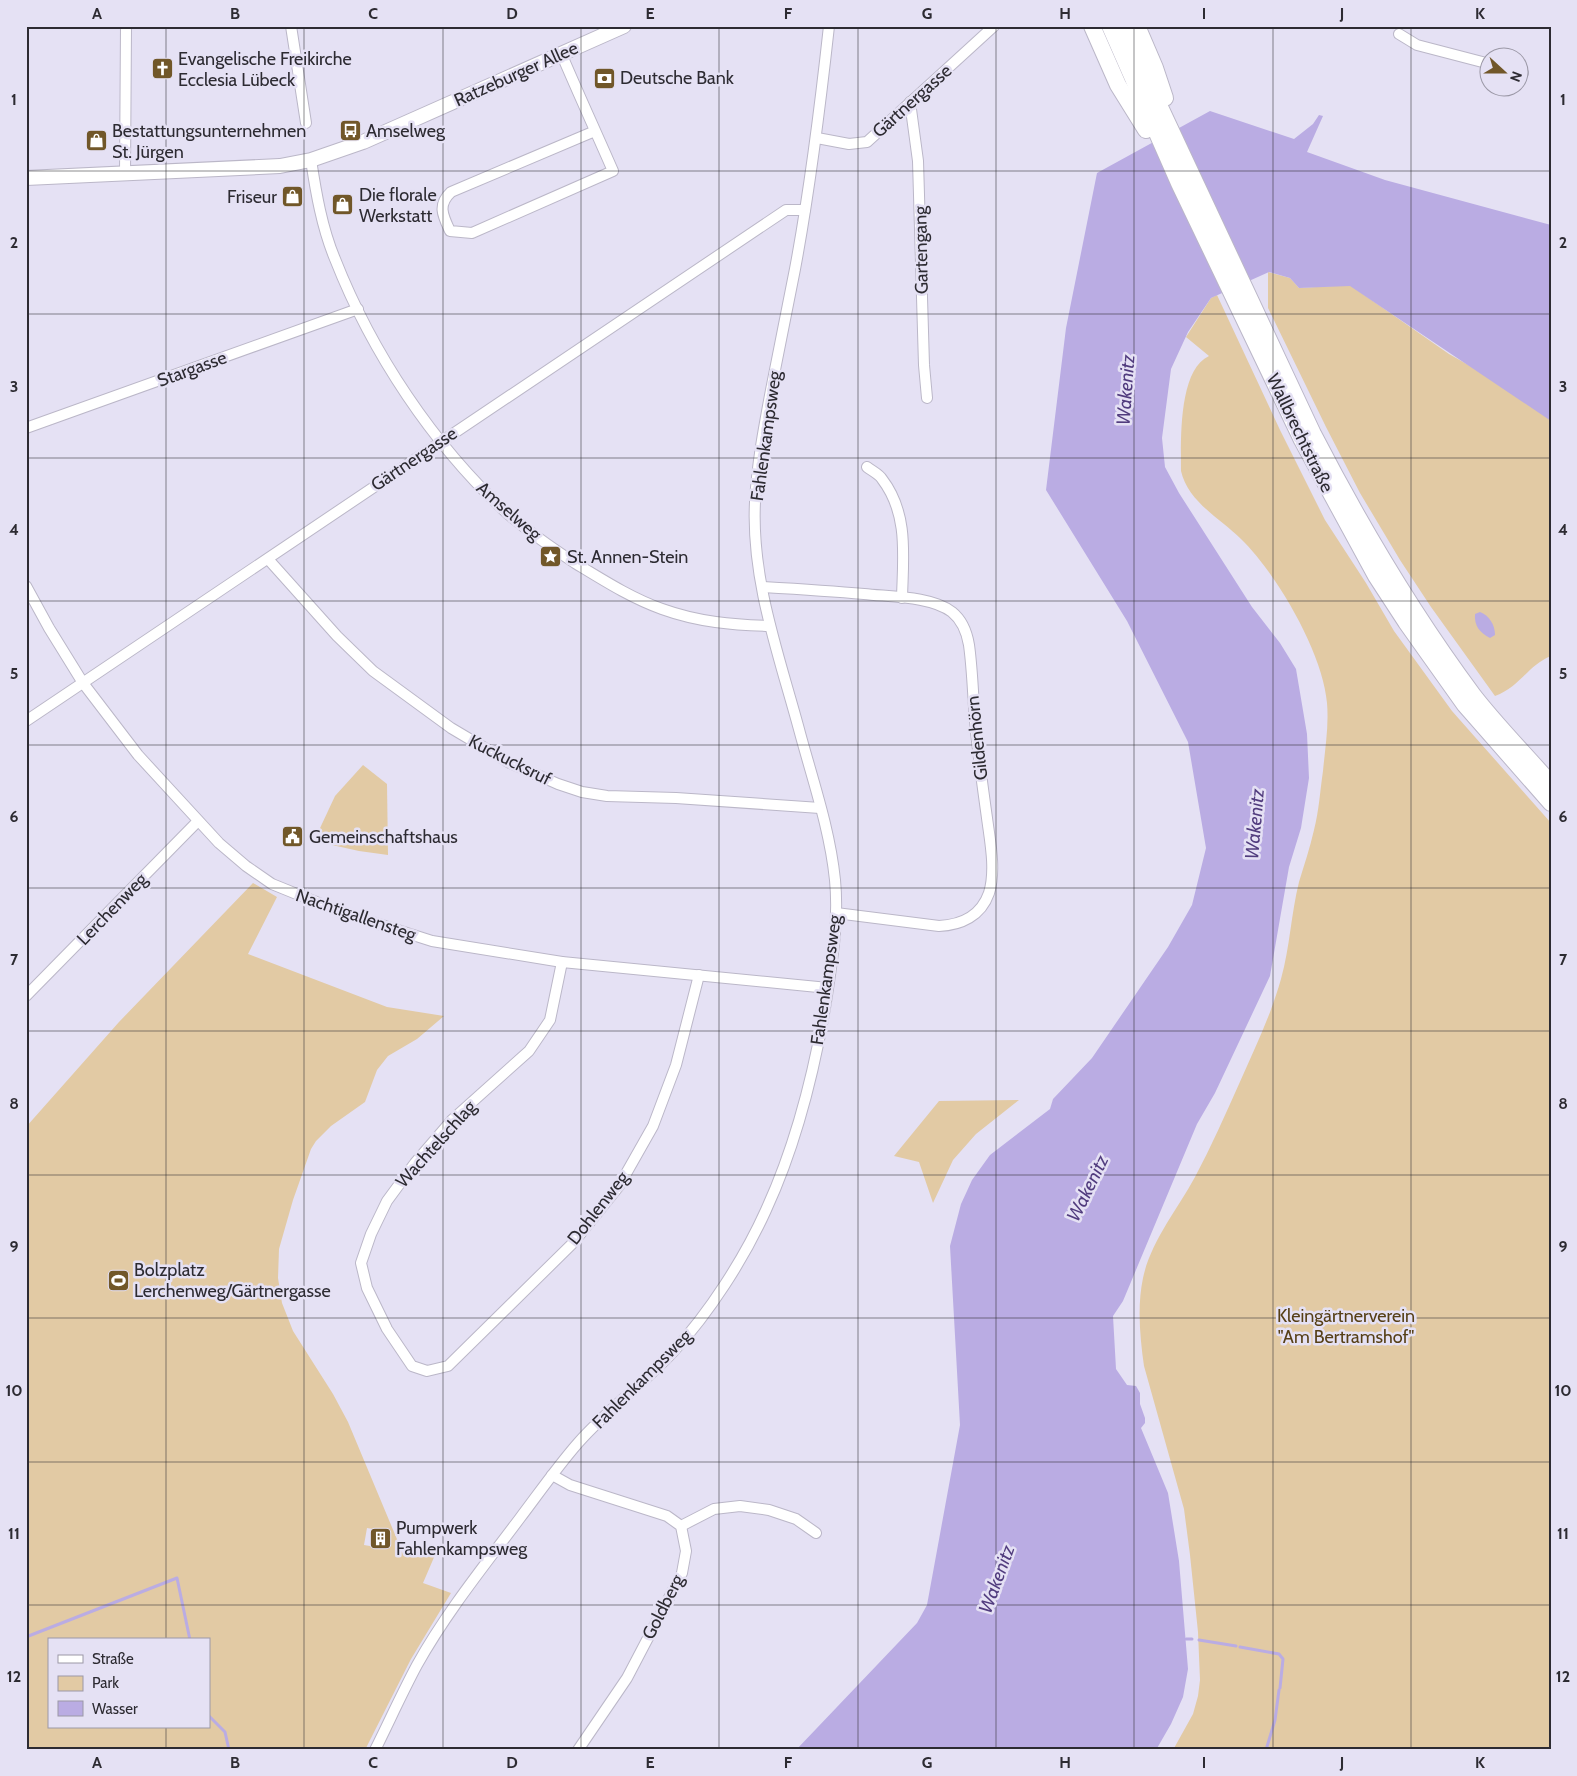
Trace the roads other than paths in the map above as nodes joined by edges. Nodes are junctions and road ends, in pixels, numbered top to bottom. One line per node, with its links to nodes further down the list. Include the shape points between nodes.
1 (126, 26): 18 (street)
2 (291, 26): 14 (street)
3 (624, 26): 11 (main road, Ratzeburger Allee)
4 (830, 26): 16 (street, Fahlenkampsweg)
5 (994, 26): 13 (street, Gärtnergasse)
6 (1092, 26): 20 (main road, via 1118,85)
7 (1110, 26): 20 (main road, Wallbrechtstraße)
8 (1122, 26): 20 (main road, Wallbrechtstraße)
9 (1137, 26): 20 (main road, via 1155,68)
10 (1399, 34): 12 (street, via 1417,45)
11 (561, 53): 15 (street); 17 (main road, Ratzeburger Allee, via 363,142)
12 (1480, 61)
13 (910, 102): 16 (street, Gärtnergasse, via 867,142 849,144); 24 (street, Gartengang, via 918,161)
14 (306, 123)
15 (595, 131): 15 (street, via 613,171 472,233 450,231 442,208 445,198 452,192)
16 (817, 138): 21 (street, Fahlenkampsweg)
17 (312, 160): 18 (main road, Ratzeburger Allee, via 280,166); 22 (street, Amselweg, via 316,196 334,258)
18 (125, 174): 19 (main road, Ratzeburger Allee)
19 (26, 178)
20 (1186, 180): 23 (main road, Wallbrechtstraße)
21 (805, 210): 26 (street, Gärtnergasse, via 786,210); 30 (street, Fahlenkampsweg, via 762,438 755,503)
22 (358, 309): 25 (street, Stargasse); 26 (street, Amselweg, via 391,373)
23 (1276, 369): 35 (main road, Wallbrechtstraße, via 1346,498 1416,615 1475,697); 36 (main road, Wallbrechtstraße, via 1302,440 1376,576 1464,705)
24 (927, 398)
25 (26, 428)
26 (441, 440): 28 (street, Gärtnergasse); 32 (street, Amselweg, via 474,480 510,515 547,544 612,585 662,609 691,617 732,625)
27 (867, 467): 31 (street, via 881,478 900,514 904,540)
28 (268, 559): 33 (street, Gärtnergasse); 37 (street, Kuckucksruf, via 337,636 373,670 451,728 510,764 582,792 608,796)
29 (26, 586): 33 (street, Nachtigallensteg)
30 (762, 587): 31 (street, Gildenhörn); 32 (street, Fahlenkampsweg)
31 (902, 598): 39 (street, Gildenhörn, via 935,604 953,612 964,625 969,644 989,838 990,886 980,908 968,919 948,926)
32 (770, 626): 37 (street, Fahlenkampsweg)
33 (83, 683): 34 (street, Gärtnergasse); 38 (street, Nachtigallensteg, via 138,755)
34 (26, 721)
35 (1551, 784)
36 (1551, 803)
37 (820, 808): 39 (street, Fahlenkampsweg, via 835,879)
38 (198, 821): 40 (street, Nachtigallensteg, via 246,866 288,892 432,941); 43 (street, Lerchenweg)
39 (836, 913): 42 (street, Fahlenkampsweg)
40 (562, 962): 41 (street, Nachtigallensteg); 44 (street, Wachtelschlag, via 550,1020 530,1051 452,1120 414,1163 387,1201 371,1234 361,1263 366,1288 386,1329)
41 (699, 975): 42 (street, Nachtigallensteg); 44 (street, Dohlenweg, via 676,1065 653,1126 619,1186 572,1243 448,1366 427,1371)
42 (828, 988): 45 (street, Fahlenkampsweg, via 812,1074 768,1207 754,1236 704,1315 677,1347 602,1417)
43 (26, 996)
44 (412, 1366)
45 (552, 1475): 46 (street, via 570,1485 667,1516); 48 (street, Fahlenkampsweg, via 461,1595 418,1664)
46 (681, 1526): 47 (street, via 714,1509 740,1506 769,1510 796,1519); 49 (street, Goldberg, via 686,1551 682,1573 627,1678)
47 (816, 1533)
48 (375, 1750)
49 (578, 1750)

